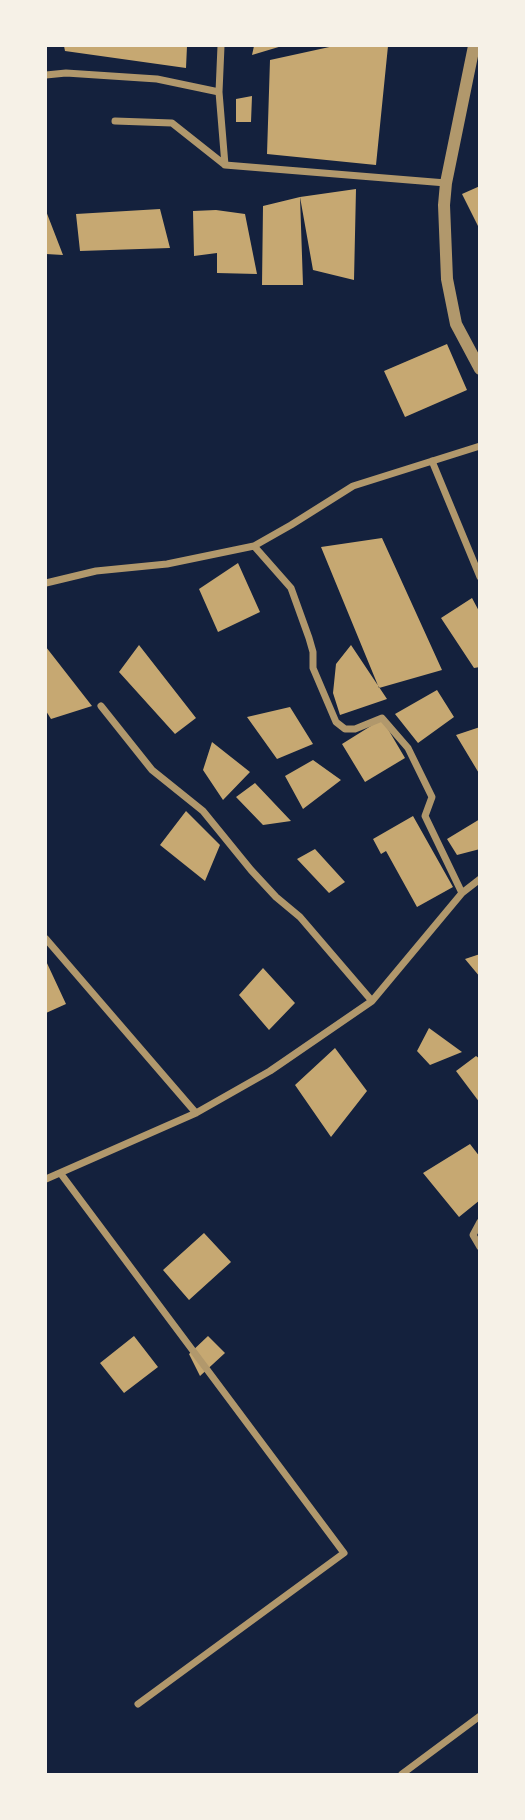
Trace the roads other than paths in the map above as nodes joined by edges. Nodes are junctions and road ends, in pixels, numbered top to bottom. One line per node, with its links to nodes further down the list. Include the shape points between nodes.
1 (221, 46): 4 (street)
2 (474, 46): 7 (street)
3 (46, 75): 4 (street, via 156,79)
4 (219, 92): 6 (street)
5 (115, 121): 6 (street, via 172,123)
6 (225, 164): 7 (street)
7 (446, 183): 8 (street, via 447,279 456,324)
8 (480, 369)
9 (480, 446): 10 (street)
10 (432, 461): 11 (street, via 353,486); 12 (street)
11 (254, 546): 13 (street); 16 (street, via 291,588 313,652 313,668 336,722 355,729 382,718 408,748 432,797 425,816)
12 (480, 577)
13 (46, 583)
14 (102, 706): 18 (street, via 152,770 203,811)
15 (480, 879): 16 (street)
16 (462, 893): 18 (street)
17 (46, 939): 19 (street)
18 (372, 1001): 19 (street, via 270,1071)
19 (196, 1114): 20 (street)
20 (61, 1174): 21 (street); 24 (street, via 344,1553)
21 (46, 1180)
22 (480, 1222): 23 (street, via 473,1235)
23 (480, 1247)
24 (138, 1704)
25 (480, 1716): 26 (street)
26 (413, 1766): 27 (street); 28 (street)
27 (402, 1774)
28 (422, 1774)

